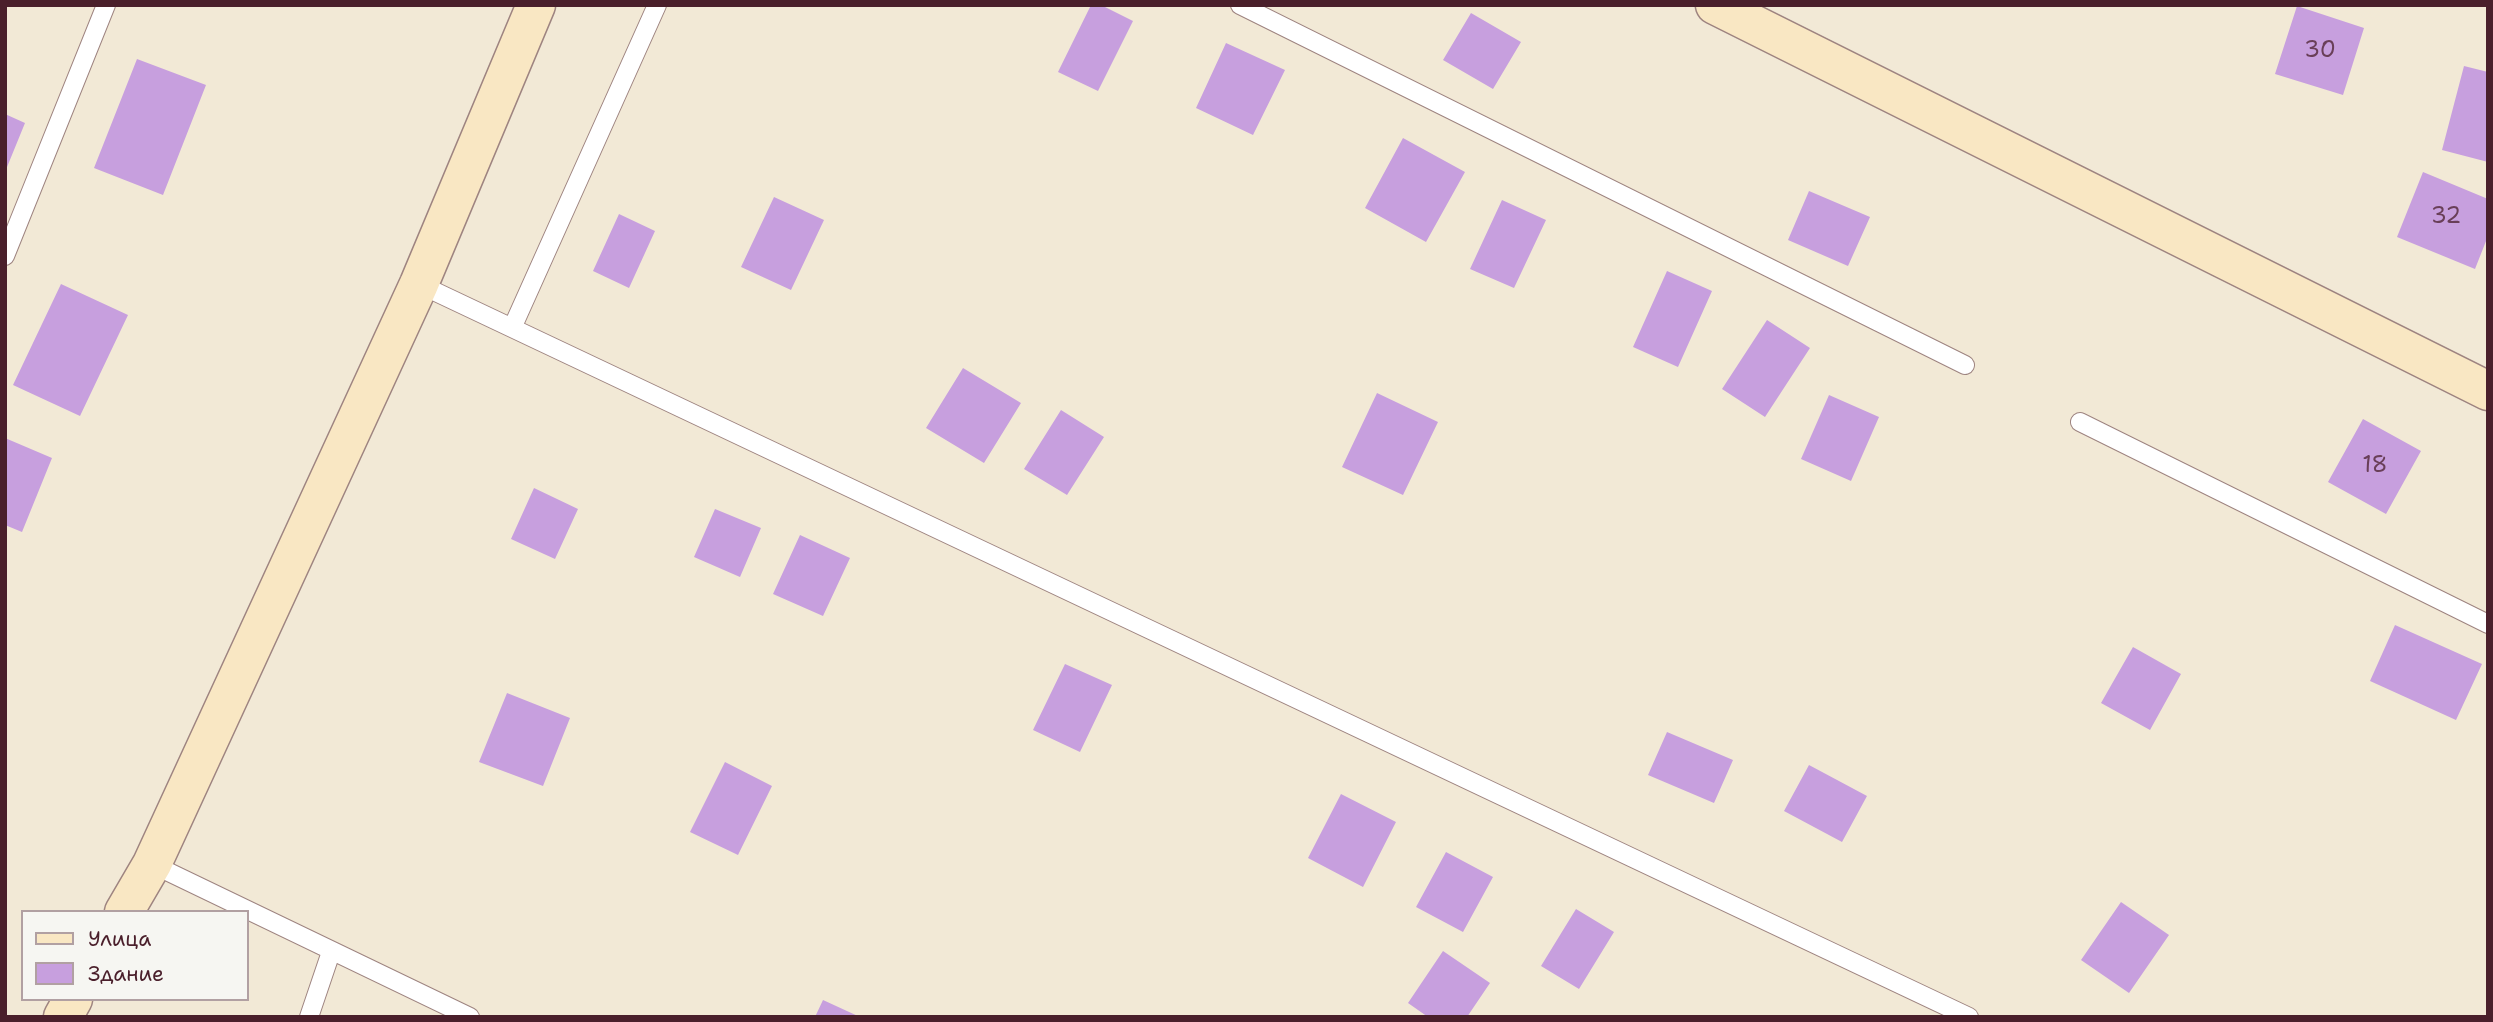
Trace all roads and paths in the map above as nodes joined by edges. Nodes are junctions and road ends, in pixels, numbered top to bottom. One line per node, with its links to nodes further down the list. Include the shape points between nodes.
1 (106, 5): 6 (lane)
2 (536, 5): 7 (main road)
3 (657, 5): 8 (lane)
4 (1240, 5): 9 (lane)
5 (1715, 5): 10 (main road)
6 (5, 256)
7 (419, 284): 8 (lane); 13 (main road)
8 (513, 326): 22 (lane)
9 (1965, 365)
10 (2488, 391)
11 (2080, 422): 12 (lane)
12 (2488, 624)
13 (152, 864): 14 (main road); 15 (lane)
14 (125, 910)
15 (246, 910)
16 (248, 911): 17 (lane)
17 (331, 952): 20 (lane); 21 (lane)
18 (72, 1001): 19 (main road)
19 (63, 1017)
20 (309, 1017)
21 (470, 1017)
22 (1969, 1017)

